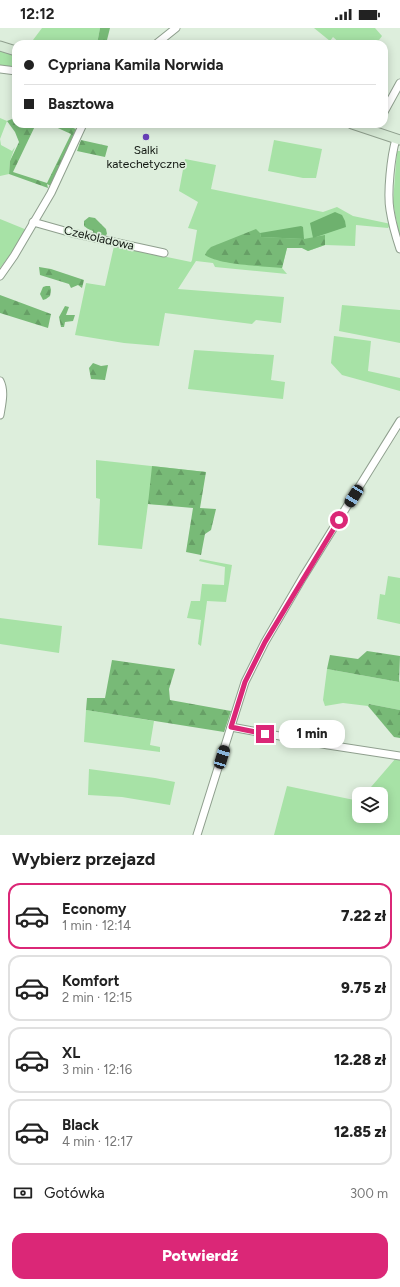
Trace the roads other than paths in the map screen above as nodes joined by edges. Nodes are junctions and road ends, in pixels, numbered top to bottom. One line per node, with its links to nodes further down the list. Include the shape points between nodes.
1 (176, 28): 2 (street)
2 (161, 40)
3 (0, 46): 4 (street)
4 (12, 50)
5 (0, 69): 6 (street)
6 (12, 70)
7 (400, 83): 8 (street)
8 (388, 105)
9 (80, 128): 12 (street, via 51,193)
10 (375, 128): 11 (street)
11 (398, 140): 13 (street, via 393,152 389,197)
12 (33, 222): 14 (street, Czekoladowa); 15 (street)
13 (400, 249)
14 (164, 253)
15 (0, 276)
16 (0, 381): 17 (street, via 3,394)
17 (0, 414)
18 (400, 421): 19 (street, via 265,642 245,682)
19 (231, 727): 20 (street); 21 (street)
20 (400, 756)
21 (197, 835)

